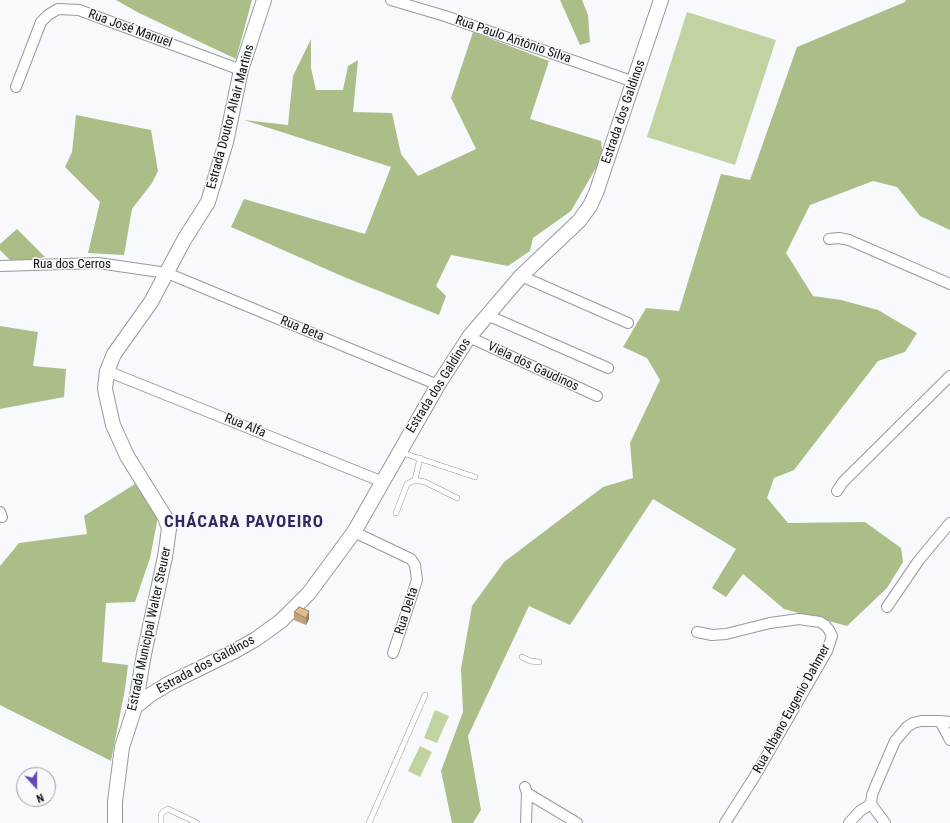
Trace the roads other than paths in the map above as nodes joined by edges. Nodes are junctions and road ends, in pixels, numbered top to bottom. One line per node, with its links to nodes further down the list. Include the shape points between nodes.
1 (264, 0): 4 (street, Estrada Doutor Altair Martins)
2 (391, 0): 5 (street, Rua Paulo Antônio Silva, via 445,16)
3 (661, 0): 5 (street, Estrada dos Galdinos)
4 (241, 70): 6 (street, Rua José Manuel, via 79,10 58,9 41,22); 9 (street, Estrada Doutor Altair Martins, via 226,142 208,202)
5 (634, 82): 10 (street, Estrada dos Galdinos, via 590,206 579,221)
6 (16, 87)
7 (829, 239): 11 (street, via 849,240)
8 (0, 266): 9 (street, Rua dos Cerros, via 98,263)
9 (167, 273): 16 (street, Estrada Municipal Walter Steurer, via 151,302 114,354); 18 (street, Rua Beta)
10 (521, 276): 12 (street, Estrada dos Galdinos); 13 (street)
11 (950, 284)
12 (487, 315): 14 (street, Estrada dos Galdinos); 15 (street)
13 (628, 323)
14 (469, 337): 18 (street, Estrada dos Galdinos); 19 (street, Viela dos Gaudinos)
15 (608, 368)
16 (107, 371): 24 (street, Rua Alfa); 36 (street, Estrada Municipal Walter Steurer, via 105,389 113,425 127,456 165,517 169,529)
17 (950, 376): 25 (street, via 843,482)
18 (438, 385): 20 (street, Estrada dos Galdinos)
19 (597, 396)
20 (399, 452): 21 (lane); 24 (street, Estrada dos Galdinos)
21 (420, 458): 22 (lane); 23 (lane)
22 (475, 477)
23 (415, 480): 26 (lane, via 425,482); 27 (lane, via 407,484)
24 (383, 482): 29 (street, Estrada dos Galdinos)
25 (837, 491)
26 (457, 498)
27 (396, 513)
28 (950, 523): 30 (street, via 919,560)
29 (354, 532): 32 (street, Rua Delta, via 411,559 415,565 417,580); 36 (street, Estrada dos Galdinos, via 309,593 281,621 251,642 162,688)
30 (887, 607)
31 (697, 632): 46 (street, Rua Albano Eugenio Dahmer, via 726,634 799,619 820,622 830,630 832,636 827,651)
32 (393, 654)
33 (522, 657): 34 (lane)
34 (539, 662)
35 (425, 695): 43 (lane)
36 (135, 707): 40 (street, Estrada Municipal Walter Steurer, via 122,746 114,802)
37 (945, 721): 38 (street); 39 (street, via 913,723 898,736 872,795)
38 (950, 740)
39 (871, 804): 47 (street); 48 (street)
40 (115, 823)
41 (160, 823): 42 (lane, via 161,815 168,809)
42 (197, 823)
43 (369, 823)
44 (526, 823): 45 (street, via 526,790)
45 (577, 823)
46 (725, 823)
47 (849, 823)
48 (885, 823)

